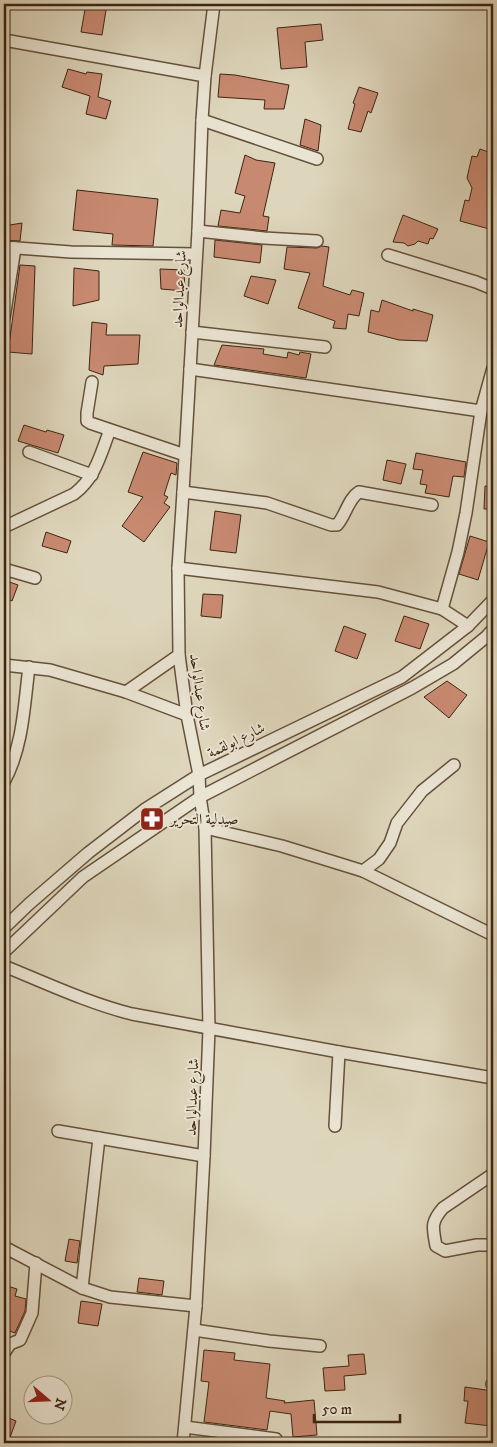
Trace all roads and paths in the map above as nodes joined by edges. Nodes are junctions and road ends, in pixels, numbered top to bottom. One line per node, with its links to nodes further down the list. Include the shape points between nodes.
1 (214, 4): 3 (street, شارع عبدالواحد)
2 (4, 40): 3 (street)
3 (206, 76): 4 (street, شارع عبدالواحد)
4 (202, 120): 5 (street); 6 (street, شارع عبدالواحد)
5 (317, 159)
6 (198, 231): 7 (street); 9 (street, شارع عبدالواحد)
7 (317, 241)
8 (9, 247): 9 (street, via 72,252); 12 (street)
9 (196, 254): 13 (street, شارع عبدالواحد)
10 (388, 255): 11 (street)
11 (493, 289)
12 (4, 318)
13 (192, 332): 14 (street); 16 (street, شارع عبدالواحد)
14 (325, 347)
15 (493, 368): 18 (street)
16 (190, 369): 18 (street); 21 (street, شارع عبدالواحد)
17 (92, 382): 19 (street, via 87,421)
18 (481, 411): 30 (street, via 466,513)
19 (110, 430): 21 (street); 22 (street)
20 (29, 452): 22 (street)
21 (185, 455): 23 (street, شارع عبدالواحد)
22 (92, 475): 25 (street, via 74,494)
23 (183, 492): 24 (street, via 267,502 331,525 341,521 354,495 359,492); 26 (street, شارع عبدالواحد)
24 (432, 505)
25 (4, 527)
26 (178, 568): 30 (street, via 378,592); 33 (street, شارع عبدالواحد)
27 (4, 569): 28 (street)
28 (35, 578)
29 (493, 600): 31 (street, شارع ابولقمة)
30 (442, 608): 31 (street)
31 (468, 626): 39 (street, شارع ابولقمة, via 402,677)
32 (491, 635): 41 (street, via 453,664 412,688)
33 (179, 655): 36 (street); 37 (street, شارع عبدالواحد)
34 (4, 665): 35 (street)
35 (29, 667): 36 (street); 40 (street, via 20,738)
36 (126, 692): 37 (street)
37 (188, 715): 39 (street, شارع عبدالواحد)
38 (454, 765): 43 (street, via 422,791 397,823 390,843 379,859)
39 (199, 775): 41 (street, شارع عبدالواحد); 44 (street, شارع ابولقمة, via 144,810 88,853)
40 (4, 782)
41 (200, 797): 42 (street, شارع عبدالواحد); 46 (street, via 83,877)
42 (205, 828): 43 (street, via 282,846); 48 (street, شارع عبدالواحد)
43 (362, 871): 45 (street)
44 (4, 928)
45 (493, 935)
46 (4, 952)
47 (4, 966): 48 (street, via 111,1009)
48 (209, 1029): 49 (street); 54 (street, شارع عبدالواحد)
49 (339, 1052): 50 (street); 51 (street)
50 (493, 1078)
51 (335, 1126)
52 (58, 1131): 53 (street)
53 (99, 1138): 54 (street); 59 (street)
54 (204, 1156): 60 (street, شارع عبدالواحد)
55 (493, 1174): 56 (street, via 443,1208 432,1225 436,1246 445,1251)
56 (493, 1244)
57 (4, 1246): 58 (street)
58 (36, 1263): 59 (street); 63 (street, via 32,1313 20,1340 10,1344)
59 (82, 1288): 60 (street, via 110,1297)
60 (196, 1306): 61 (street, شارع عبدالواحد)
61 (194, 1330): 62 (street); 64 (street, شارع عبدالواحد)
62 (320, 1346)
63 (4, 1353)
64 (185, 1427): 65 (street); 66 (street, شارع عبدالواحد)
65 (276, 1439)
66 (183, 1443)

